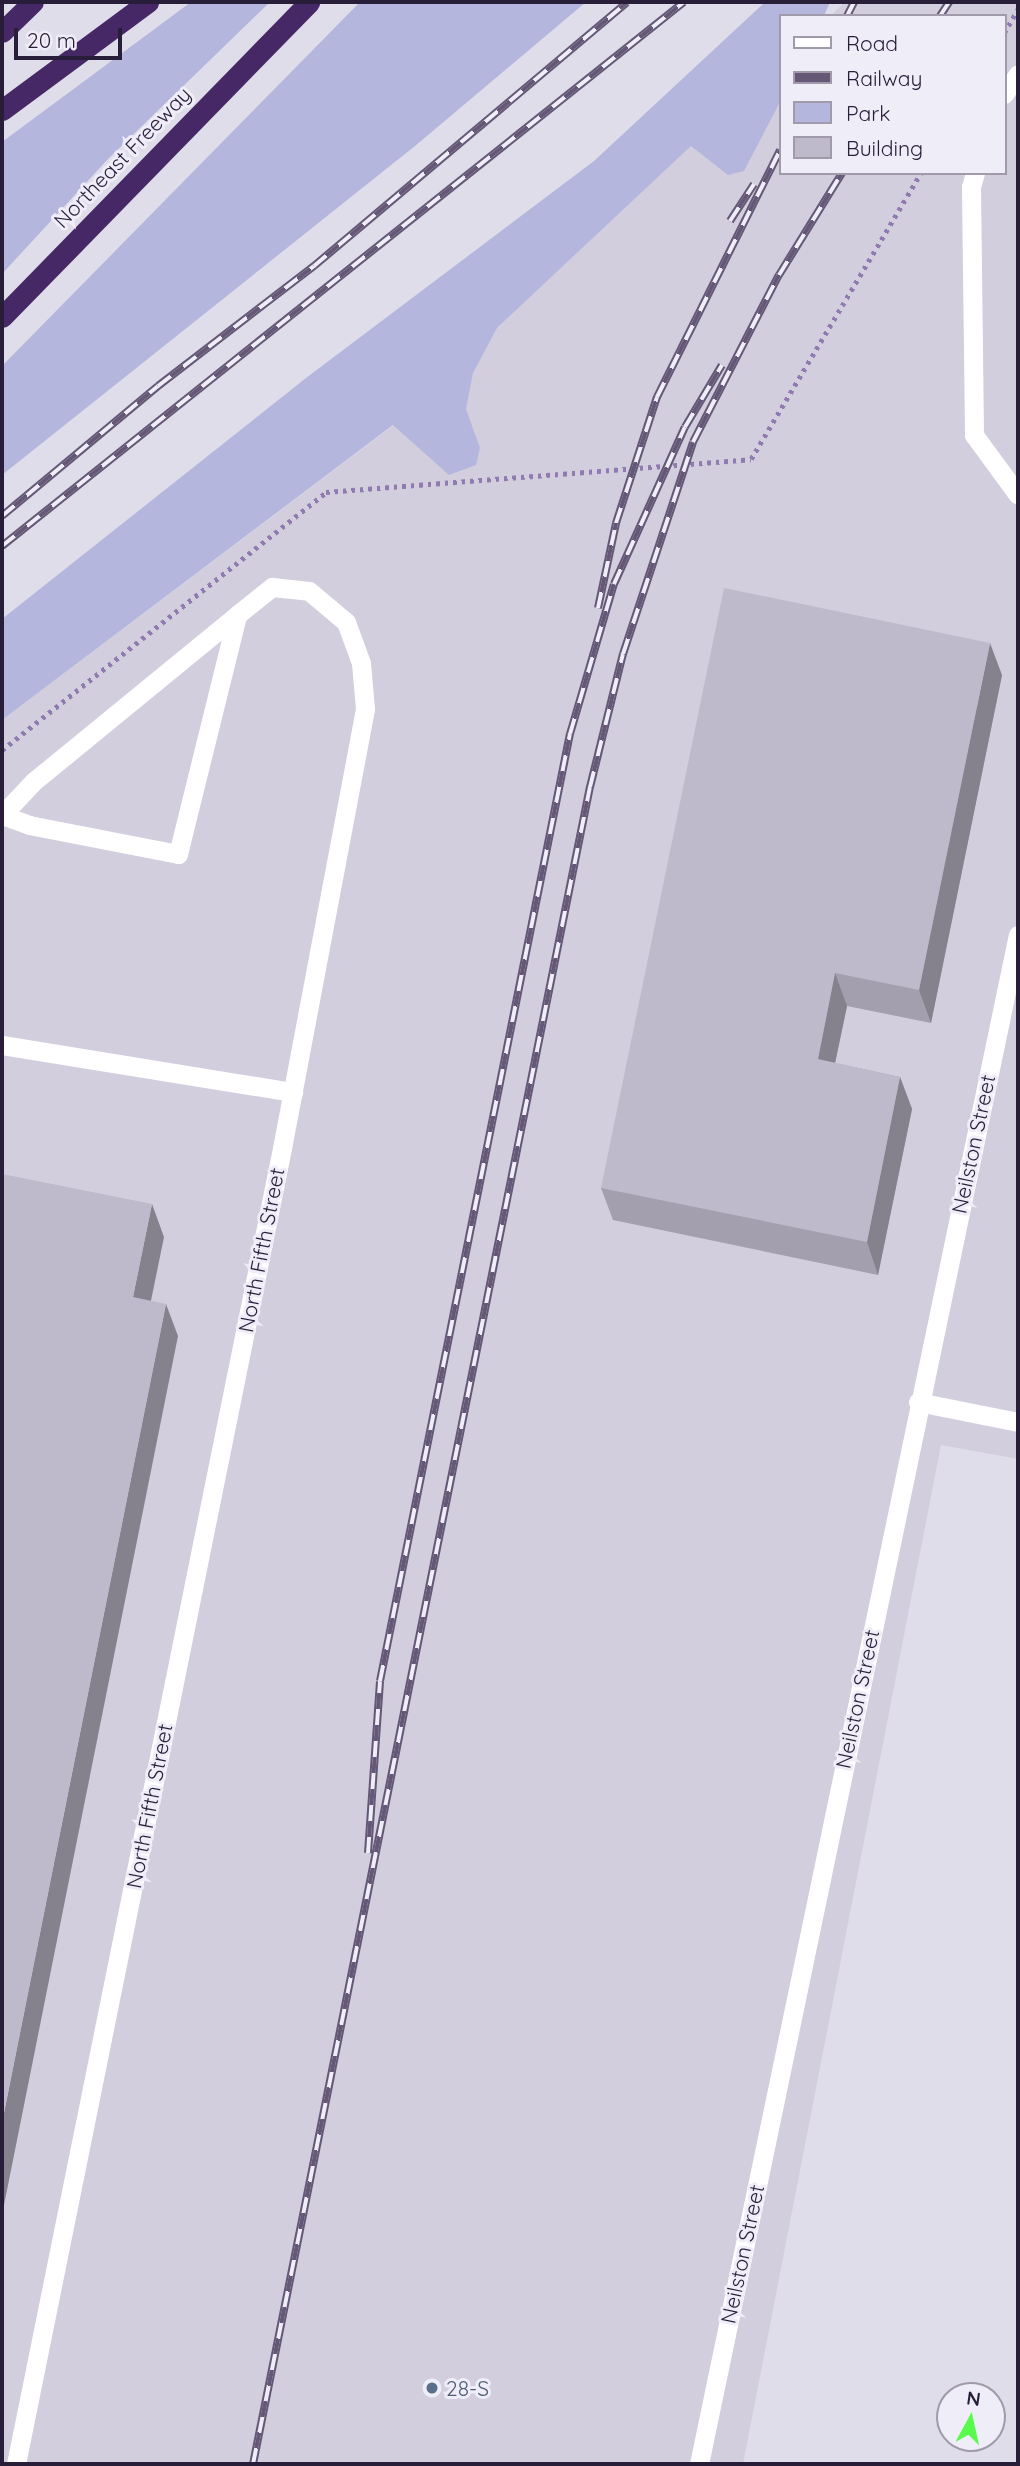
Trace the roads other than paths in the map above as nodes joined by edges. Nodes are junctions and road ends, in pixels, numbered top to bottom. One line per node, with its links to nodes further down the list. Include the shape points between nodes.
1 (23, 2): 5 (highway)
2 (33, 2): 6 (highway)
3 (148, 2): 9 (highway)
4 (309, 2): 11 (highway, Northeast Freeway)
5 (2, 16)
6 (2, 32)
7 (1018, 74): 8 (street)
8 (1006, 91)
9 (2, 110)
10 (974, 175): 12 (street, via 974,435)
11 (2, 317)
12 (1018, 495)
13 (237, 615): 14 (street, North Fifth Street, via 34,781); 14 (street, via 178,854); 17 (street, North Fifth Street, via 272,587 309,591 346,622 361,663 365,709)
14 (2, 816)
15 (1018, 935): 18 (street, Neilston Street)
16 (2, 1045): 17 (street)
17 (293, 1092): 20 (street, North Fifth Street)
18 (918, 1402): 19 (street); 21 (street, Neilston Street)
19 (1018, 1422)
20 (16, 2464)
21 (699, 2464)

